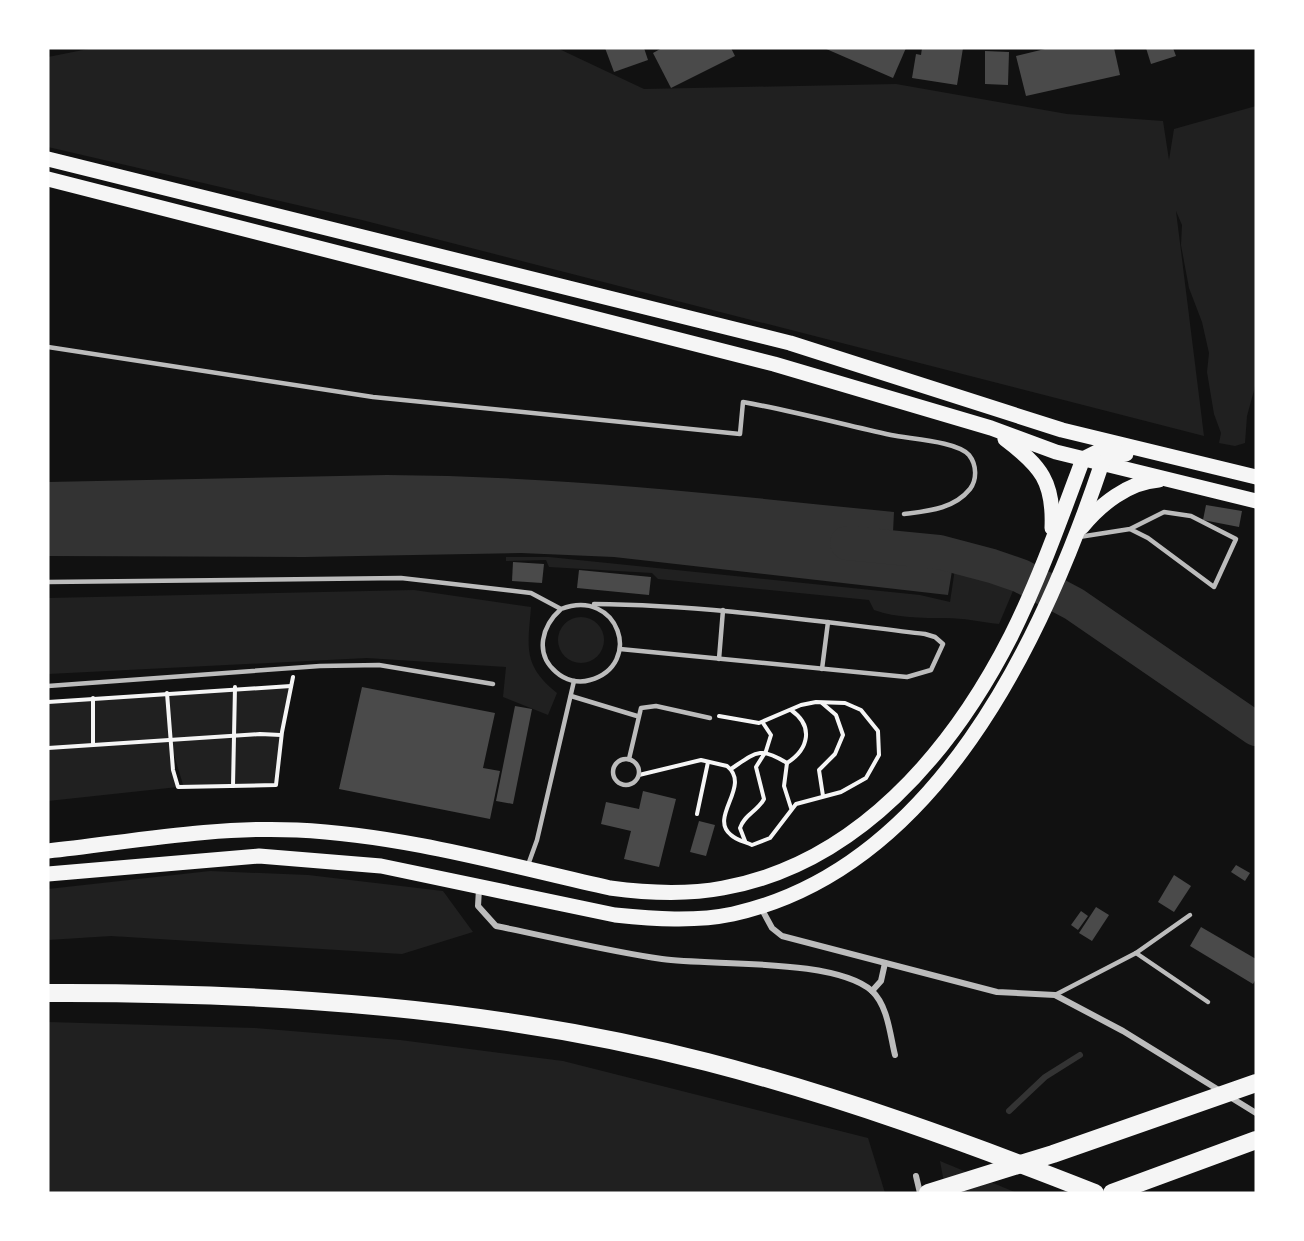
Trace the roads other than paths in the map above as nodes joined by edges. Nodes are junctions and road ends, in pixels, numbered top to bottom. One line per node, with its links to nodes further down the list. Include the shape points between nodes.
1 (48, 159): 5 (main road, via 790,343)
2 (48, 179): 4 (main road, via 774,364)
3 (48, 347): 12 (lane, via 373,397 740,434 743,402 950,445 969,454 975,467 975,483 963,498 936,510)
4 (991, 428): 8 (main road); 15 (main road, via 1029,457 1045,477 1053,502)
5 (1089, 437): 6 (main road); 7 (main road)
6 (1170, 456): 7 (main road); 9 (main road)
7 (1101, 457): 8 (main road); 10 (main road); 14 (main road)
8 (1083, 459): 15 (main road)
9 (1256, 477)
10 (1166, 479): 11 (main road); 14 (main road, via 1150,480 1121,494 1091,516)
11 (1256, 501)
12 (904, 514)
13 (1130, 529): 13 (lane, via 1164,512 1191,516 1236,539 1214,587); 14 (lane)
14 (1074, 537): 37 (main road, via 1032,635 999,696 914,811 843,869 813,886)
15 (1052, 538): 33 (main road, via 1012,634 962,716 907,786 840,842 803,862 723,888 682,892 610,888)
16 (48, 582): 18 (lane, via 401,578 531,593)
17 (587, 604): 18 (lane); 19 (lane); 21 (lane, via 599,608 616,625)
18 (561, 609): 24 (lane, via 544,630 544,656 556,672)
19 (723, 610): 20 (lane); 22 (lane)
20 (828, 622): 23 (lane); 23 (lane, via 926,634 943,644 931,670 920,675)
21 (620, 649): 22 (lane); 24 (lane, via 616,661 603,674 587,681)
22 (719, 659): 23 (lane)
23 (822, 669)
24 (574, 681): 27 (lane)
25 (493, 684): 26 (lane, via 379,665)
26 (48, 686)
27 (571, 696): 28 (lane); 33 (lane, via 537,840)
28 (637, 716): 29 (lane, via 640,708 656,706); 30 (lane)
29 (710, 718)
30 (629, 759): 30 (lane, via 638,766 639,775 630,784 621,783 613,770 617,763)
31 (48, 851): 32 (main road, via 275,830 328,832 401,842)
32 (484, 860): 33 (main road); 35 (main road)
33 (526, 870): 36 (main road)
34 (48, 874): 35 (main road, via 259,856 381,866)
35 (479, 886): 36 (main road); 41 (street, via 478,906 496,926 662,959 813,970 854,980)
36 (519, 896): 37 (main road, via 649,919 731,914)
37 (760, 906): 40 (street, via 772,928 782,936)
38 (1190, 915): 39 (lane)
39 (1136, 953): 43 (lane); 44 (lane)
40 (885, 963): 41 (street, via 881,981); 43 (street, via 997,992)
41 (872, 991): 45 (street, via 886,1018)
42 (48, 993): 52 (highway, via 370,1004 626,1044 707,1062 848,1102)
43 (1055, 995): 47 (street, via 1124,1031)
44 (1208, 1002)
45 (895, 1055)
46 (1256, 1083): 51 (highway)
47 (1256, 1113)
48 (1256, 1140): 53 (highway)
49 (916, 1176): 50 (street)
50 (920, 1193)
51 (928, 1193)
52 (1095, 1193)
53 (1112, 1193)

